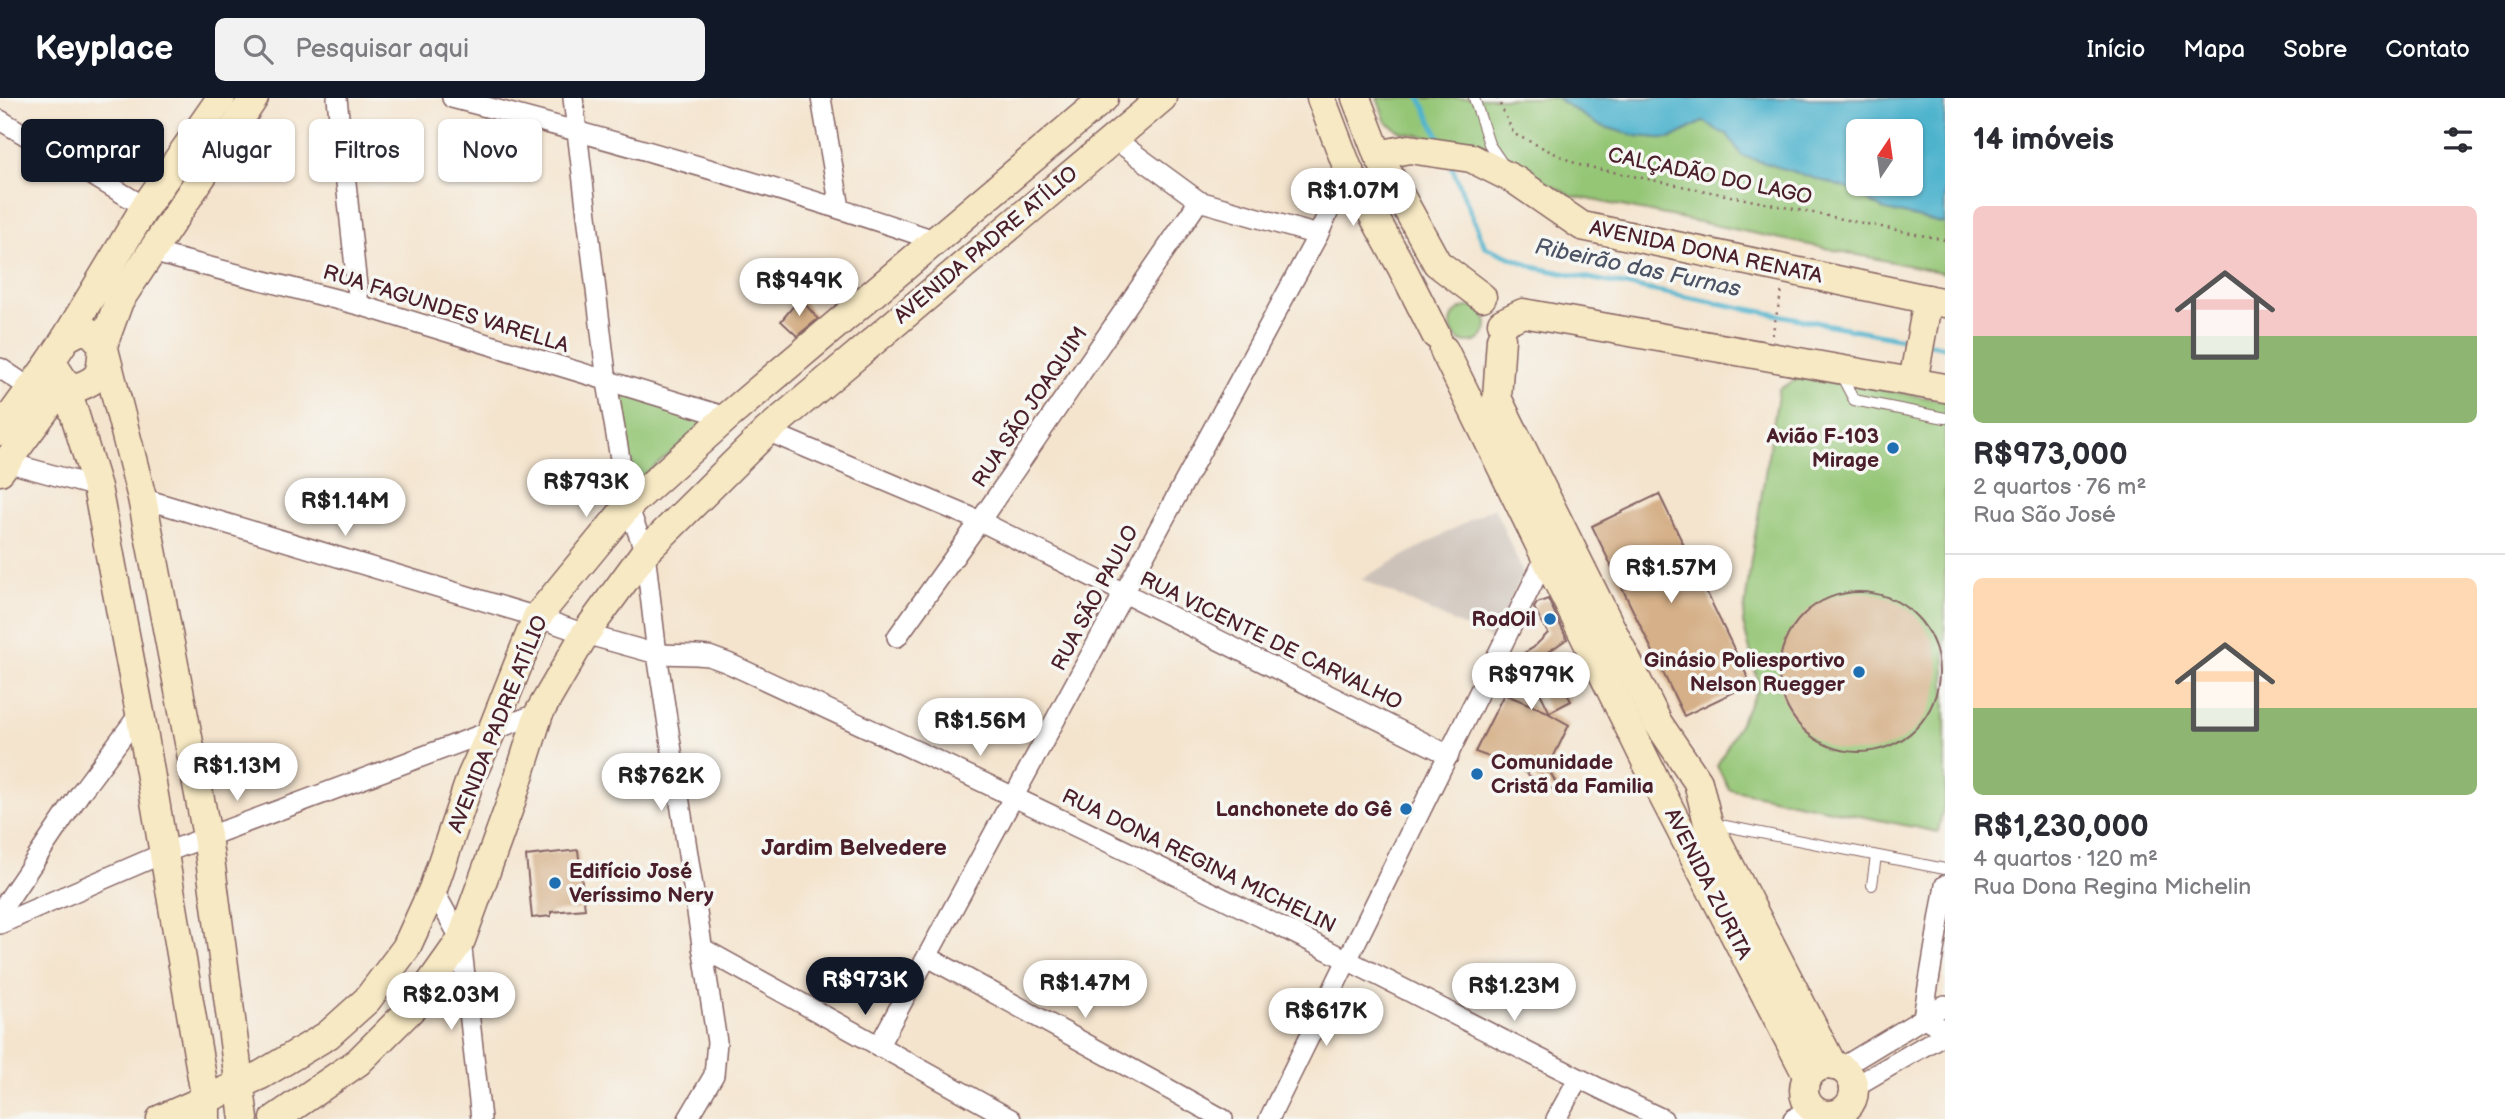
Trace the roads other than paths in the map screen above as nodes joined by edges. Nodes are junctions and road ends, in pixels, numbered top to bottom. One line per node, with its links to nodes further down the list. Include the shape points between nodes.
1 (221, 98): 19 (street)
2 (254, 98): 23 (street)
3 (337, 98): 25 (street)
4 (452, 98): 13 (street)
5 (573, 98): 13 (street)
6 (821, 98): 20 (street)
7 (1104, 98): 22 (street, AVENIDA PADRE ATÍLIO)
8 (1162, 98): 14 (street, AVENIDA PADRE ATÍLIO)
9 (1321, 98): 16 (street, AVENIDA ZURITA)
10 (1356, 98): 15 (street)
11 (1474, 98): 17 (lane, via 1489,144)
12 (0, 120): 19 (street)
13 (577, 130): 20 (street); 34 (street)
14 (1113, 138): 18 (street); 40 (street, AVENIDA PADRE ATÍLIO)
15 (1378, 155): 17 (street, AVENIDA DONA RENATA, via 1409,149 1471,158); 24 (street, via 1437,262)
16 (1348, 169): 21 (street, RUA SÃO PAULO); 28 (street, AVENIDA ZURITA)
17 (1514, 180): 26 (street, AVENIDA DONA RENATA, via 1582,226)
18 (1199, 201): 21 (street); 45 (street, RUA SÃO JOAQUIM)
19 (145, 206): 30 (street)
20 (839, 208): 22 (street)
21 (1318, 235): 48 (street, RUA SÃO PAULO)
22 (937, 241): 37 (street, AVENIDA PADRE ATÍLIO)
23 (151, 252): 25 (street, RUA FAGUNDES VARELLA); 29 (street, via 119,301)
24 (1482, 297): 27 (street); 28 (street, via 1461,295 1443,305 1435,324)
25 (359, 305): 34 (street, RUA FAGUNDES VARELLA)
26 (1932, 309): 33 (street)
27 (1509, 325): 28 (street, via 1495,349 1475,360 1453,357); 32 (street); 57 (street, AVENIDA ZURITA, via 1497,398 1658,723)
28 (1440, 342): 47 (street, AVENIDA ZURITA)
29 (103, 345): 30 (street, via 92,333 81,330); 30 (street, via 101,372 94,382 76,388); 43 (street)
30 (60, 361): 35 (street); 41 (street); 42 (street)
31 (0, 368): 35 (street)
32 (1837, 368): 33 (street); 38 (lane, via 1854,400)
33 (1915, 373): 36 (street)
34 (607, 382): 37 (street, RUA FAGUNDES VARELLA); 44 (street)
35 (30, 388): 39 (street)
36 (1945, 388)
37 (727, 417): 44 (street, AVENIDA PADRE ATÍLIO)
38 (1945, 418)
39 (0, 431)
40 (767, 431): 45 (street, RUA VICENTE DE CARVALHO); 46 (street, AVENIDA PADRE ATÍLIO)
41 (3, 466): 42 (street)
42 (97, 487): 53 (street)
43 (142, 498): 49 (street, RUA DONA REGINA MICHELIN); 61 (street)
44 (628, 506): 46 (street); 49 (street, AVENIDA PADRE ATÍLIO)
45 (980, 521): 48 (street, RUA VICENTE DE CARVALHO); 51 (street, RUA SÃO JOAQUIM)
46 (645, 552): 50 (street, AVENIDA PADRE ATÍLIO); 52 (street)
47 (1545, 558): 56 (street); 59 (street, AVENIDA ZURITA)
48 (1123, 593): 56 (street, RUA VICENTE DE CARVALHO); 58 (street, RUA SÃO PAULO)
49 (537, 617): 50 (street, RUA DONA REGINA MICHELIN); 55 (street, AVENIDA PADRE ATÍLIO)
50 (585, 634): 52 (street, RUA DONA REGINA MICHELIN); 54 (street, AVENIDA PADRE ATÍLIO)
51 (897, 637)
52 (657, 654): 58 (street, RUA DONA REGINA MICHELIN, via 696,654 728,663); 71 (street)
53 (140, 713): 62 (street); 68 (street)
54 (539, 713): 55 (street); 70 (street, AVENIDA PADRE ATÍLIO)
55 (494, 728): 61 (street); 67 (street, AVENIDA PADRE ATÍLIO, via 471,777)
56 (1449, 755): 73 (street)
57 (1698, 782): 59 (street); 60 (street, AVENIDA ZURITA)
58 (1014, 795): 72 (street, RUA SÃO PAULO); 73 (street, RUA DONA REGINA MICHELIN)
59 (1662, 796): 80 (street, AVENIDA ZURITA)
60 (1708, 823): 63 (lane); 80 (street, AVENIDA ZURITA)
61 (207, 836): 62 (street); 79 (street)
62 (164, 853): 69 (street); 81 (street)
63 (1876, 856): 64 (lane); 65 (lane)
64 (1945, 869)
65 (1871, 885)
66 (1945, 885): 75 (street)
67 (433, 889): 70 (street); 79 (street, AVENIDA PADRE ATÍLIO, via 406,947 367,1000 328,1035)
68 (0, 912)
69 (0, 924)
70 (461, 940): 84 (street, AVENIDA PADRE ATÍLIO, via 415,1005 358,1062); 85 (street)
71 (702, 947): 77 (street); 86 (street, via 717,1042 714,1075)
72 (928, 957): 77 (street, RUA SÃO PAULO); 88 (street)
73 (1348, 960): 78 (street, RUA DONA REGINA MICHELIN); 89 (street)
74 (1945, 1005): 75 (street)
75 (1923, 1017): 76 (street); 80 (street)
76 (1945, 1032): 80 (street)
77 (878, 1047): 87 (street)
78 (1578, 1079): 90 (street); 91 (street, RUA DONA REGINA MICHELIN)
79 (241, 1084): 81 (street, AVENIDA PADRE ATÍLIO); 83 (street)
80 (1831, 1098)
81 (206, 1110): 82 (street, AVENIDA PADRE ATÍLIO)
82 (161, 1119)
83 (244, 1119)
84 (275, 1119)
85 (481, 1119)
86 (688, 1119)
87 (1010, 1119)
88 (1223, 1119)
89 (1269, 1119)
90 (1556, 1119)
91 (1663, 1119)

